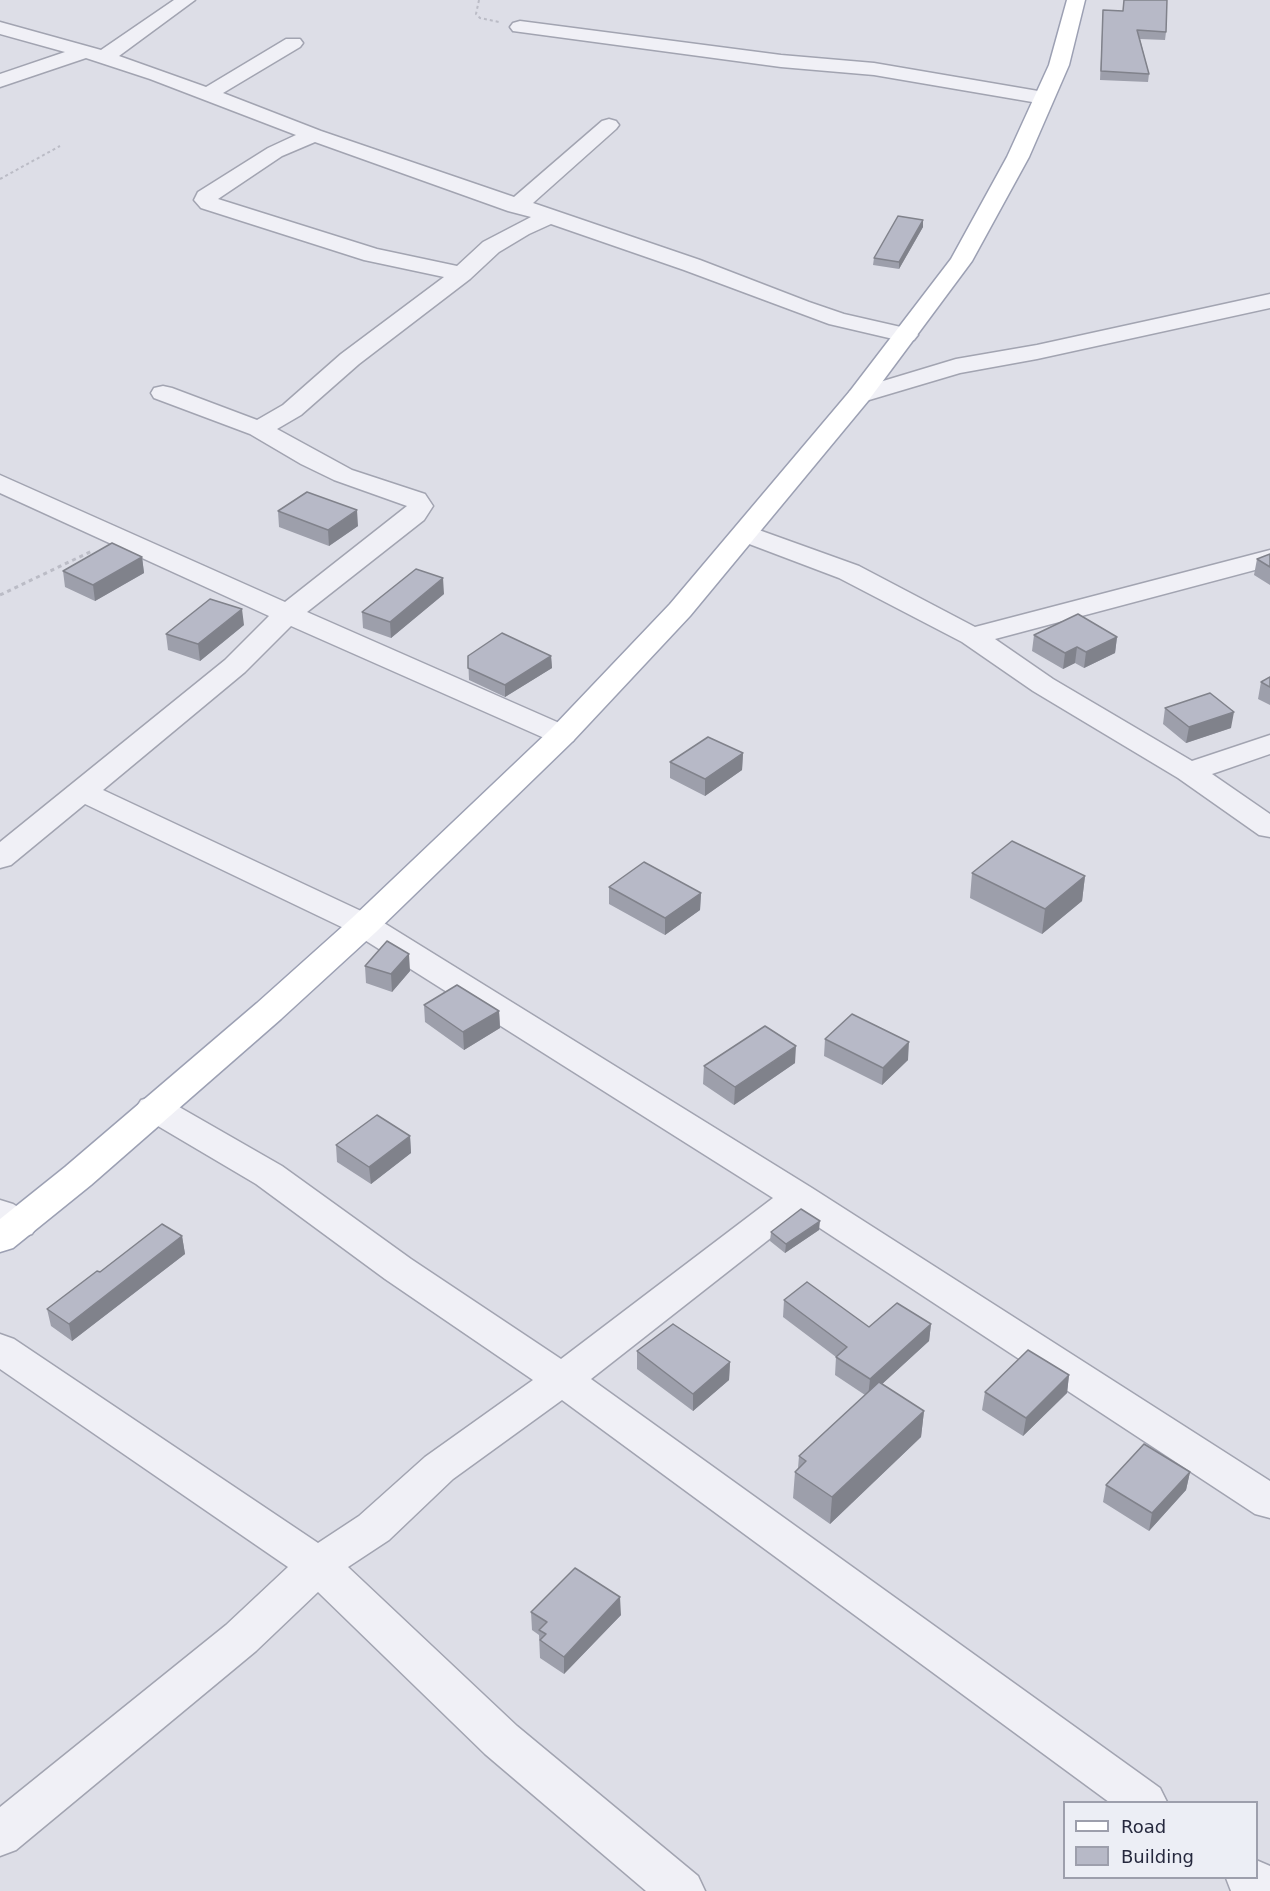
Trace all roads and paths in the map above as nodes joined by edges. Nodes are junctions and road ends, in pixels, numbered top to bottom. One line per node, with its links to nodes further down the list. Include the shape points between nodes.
1 (186, 0): 7 (street)
2 (479, 0): 5 (path, via 476,14 480,18)
3 (1076, 0): 10 (main road, via 1059,65)
4 (0, 27): 7 (street)
5 (520, 27): 10 (street, via 863,68)
6 (293, 43): 9 (street)
7 (94, 54): 8 (street); 9 (street)
8 (0, 81)
9 (209, 93): 12 (street)
10 (1044, 98): 19 (main road, via 1018,157 961,261)
11 (609, 124): 15 (street)
12 (314, 135): 15 (street); 17 (street, via 275,152 205,200 372,255)
13 (60, 146): 14 (path)
14 (0, 179)
15 (516, 206): 16 (street)
16 (549, 217): 17 (street, via 491,247); 19 (street, via 692,265)
17 (462, 274): 23 (street, via 350,359 292,411)
18 (1270, 301): 20 (street)
19 (899, 343): 20 (street, via 917,360); 22 (main road)
20 (956, 366): 22 (street)
21 (163, 393): 23 (street)
22 (859, 396): 25 (main road)
23 (259, 429): 29 (street, via 343,475 416,500 420,506)
24 (0, 483): 26 (street)
25 (745, 533): 30 (street, via 849,572); 31 (main road, via 680,610)
26 (117, 538): 28 (path); 29 (street)
27 (1270, 558): 30 (street)
28 (0, 595)
29 (287, 614): 31 (street); 34 (street, via 235,666)
30 (972, 636): 33 (street, via 1043,685)
31 (562, 735): 37 (main road)
32 (1270, 744): 33 (street)
33 (1189, 772): 35 (street)
34 (81, 791): 36 (street); 37 (street)
35 (1270, 828)
36 (0, 858)
37 (364, 925): 38 (main road); 39 (street)
38 (154, 1108): 40 (main road); 42 (street, via 269,1175 398,1269)
39 (799, 1197): 42 (street); 43 (street)
40 (6, 1226)
41 (0, 1349): 44 (street)
42 (562, 1380): 44 (street, via 439,1468 374,1528); 45 (street)
43 (1270, 1502)
44 (318, 1565): 46 (street, via 241,1638); 48 (street, via 501,1740)
45 (1141, 1801)
46 (0, 1835)
47 (1250, 1879): 49 (street)
48 (681, 1891)
49 (1268, 1891)

